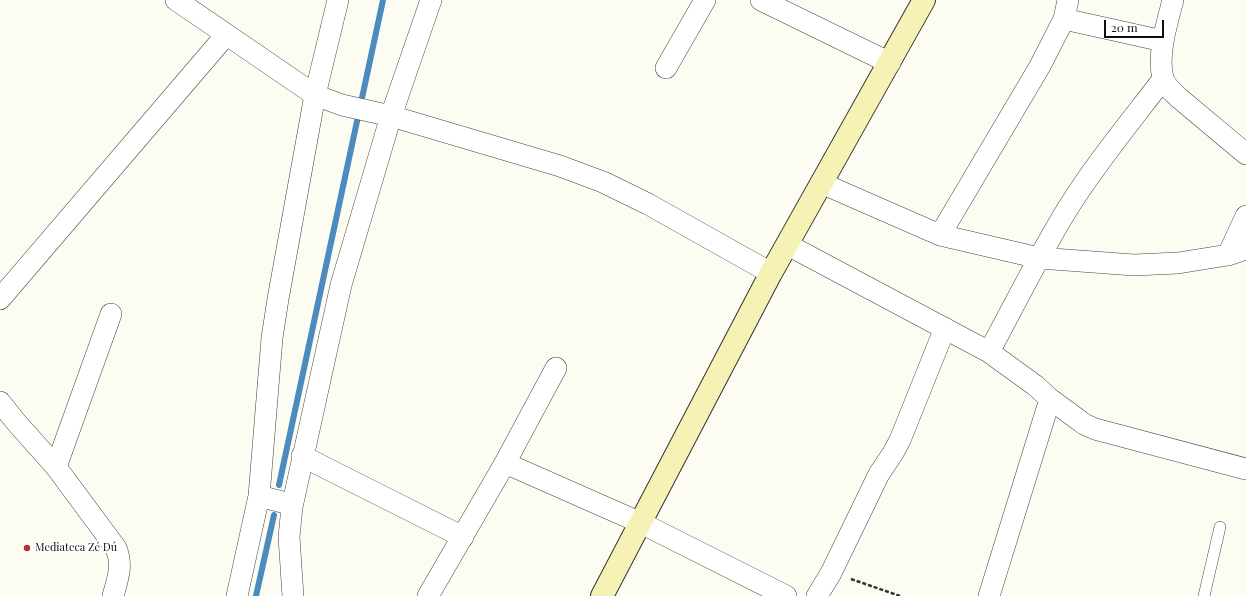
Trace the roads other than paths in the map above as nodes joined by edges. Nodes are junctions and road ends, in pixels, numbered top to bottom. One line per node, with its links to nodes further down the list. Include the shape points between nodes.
1 (176, 0): 9 (street)
2 (338, 0): 14 (street)
3 (430, 0): 15 (street)
4 (705, 0): 12 (street)
5 (761, 0): 11 (street)
6 (924, 0): 11 (street)
7 (1173, 0): 10 (street)
8 (1066, 10): 10 (street); 19 (street, via 1040,66)
9 (226, 35): 14 (street); 24 (street)
10 (1163, 41): 13 (street)
11 (890, 63): 17 (street)
12 (666, 68)
13 (1163, 79): 16 (street, via 1179,98); 22 (street, via 1097,167)
14 (315, 95): 15 (street, via 342,105); 35 (street, via 272,338)
15 (382, 114): 23 (street, via 560,166 603,182); 31 (street)
16 (1246, 154)
17 (822, 183): 19 (street); 20 (street)
18 (1246, 216): 21 (street)
19 (940, 235): 22 (street)
20 (788, 245): 23 (street); 26 (street)
21 (1237, 252): 22 (street, via 1178,263 1134,266)
22 (1040, 258): 27 (street)
23 (772, 273): 36 (street)
24 (0, 299)
25 (111, 314): 33 (street)
26 (945, 328): 27 (street); 45 (street, via 900,440 879,474 831,573)
27 (989, 352): 29 (street)
28 (556, 368): 32 (street)
29 (1050, 399): 34 (street, via 1095,429); 46 (street)
30 (0, 402): 33 (street)
31 (302, 456): 35 (street); 38 (street)
32 (505, 463): 36 (street); 38 (street)
33 (56, 467): 40 (street, via 116,548 120,564)
34 (1246, 469)
35 (276, 501): 41 (street); 42 (street, via 289,537)
36 (641, 523): 43 (street); 44 (street)
37 (1220, 527): 47 (lane)
38 (463, 537): 39 (street)
39 (434, 593)
40 (113, 596)
41 (237, 596)
42 (293, 596)
43 (602, 596)
44 (786, 596)
45 (817, 596)
46 (989, 596)
47 (1204, 596)

